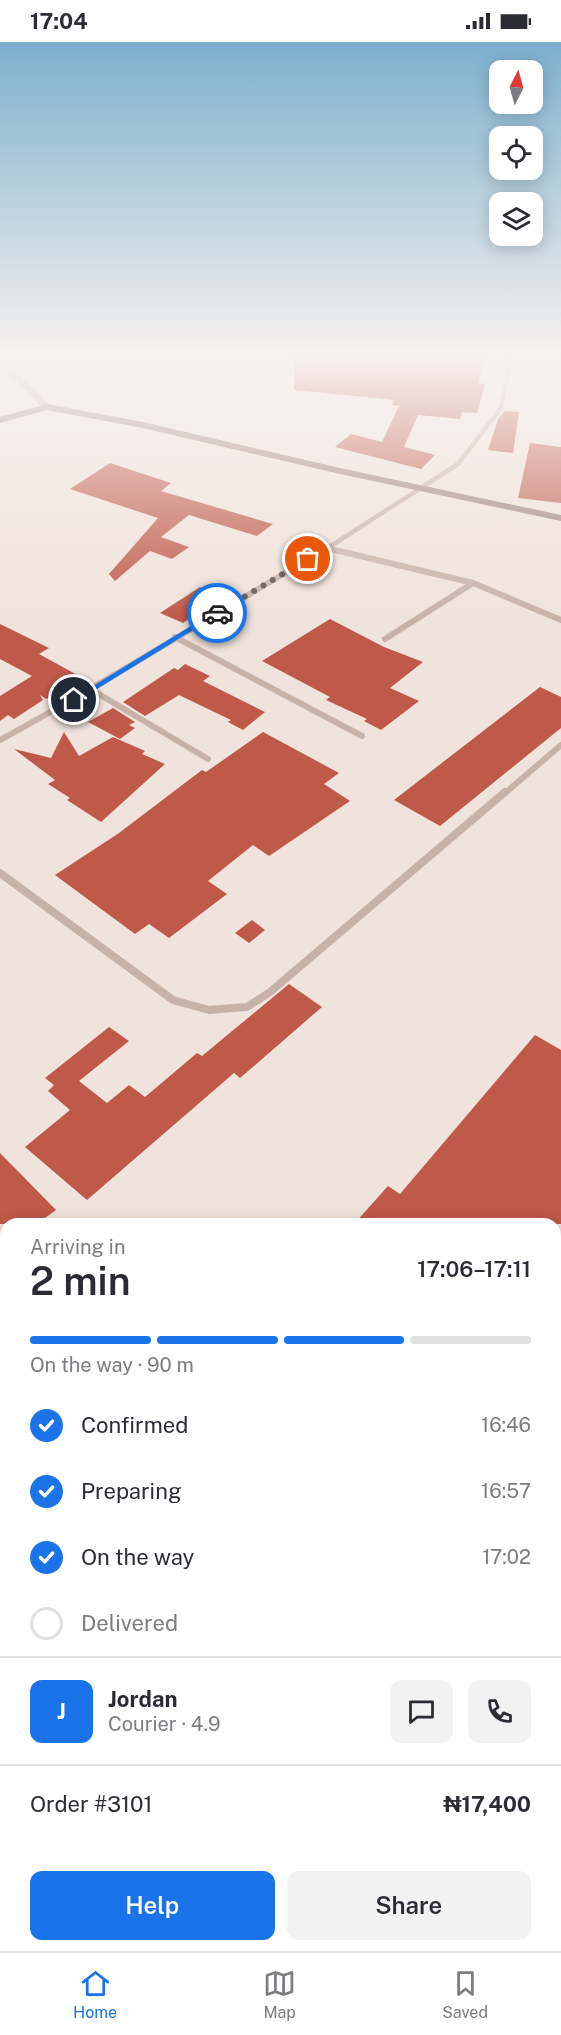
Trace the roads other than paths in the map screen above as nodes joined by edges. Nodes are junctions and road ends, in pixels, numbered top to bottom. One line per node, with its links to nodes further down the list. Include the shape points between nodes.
1 (226, 444): 3 (street)
2 (473, 444): 3 (lane, via 458,464)
3 (422, 489): 4 (street); 5 (lane)
4 (561, 518)
5 (327, 548): 6 (lane); 8 (lane)
6 (473, 583): 7 (lane); 9 (lane)
7 (561, 620)
8 (175, 637): 10 (lane); 11 (lane)
9 (385, 639)
10 (92, 690): 12 (lane); 14 (lane)
11 (362, 736)
12 (0, 740)
13 (561, 745): 15 (lane, via 270,992 247,1007 209,1010 173,1000)
14 (208, 759)
15 (0, 873)

